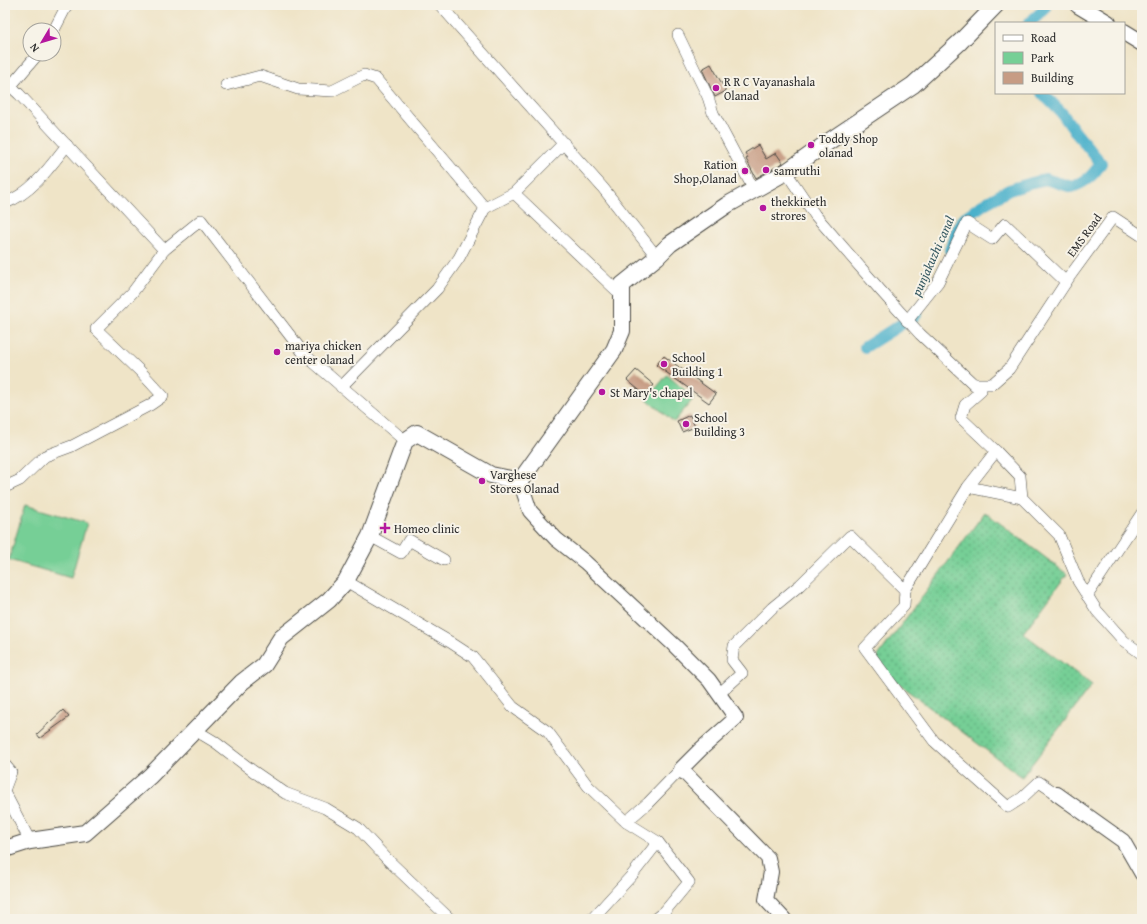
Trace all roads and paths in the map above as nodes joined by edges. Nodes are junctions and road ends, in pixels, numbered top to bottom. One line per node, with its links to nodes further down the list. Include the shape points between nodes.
1 (67, 5): 5 (street)
2 (440, 5): 13 (street)
3 (996, 5): 15 (main road, via 913,85)
4 (1078, 5): 6 (main road)
5 (58, 22)
6 (1106, 22)
7 (1125, 33): 9 (main road)
8 (678, 35): 16 (street, via 713,113)
9 (1142, 43)
10 (30, 62): 11 (street)
11 (8, 85): 14 (street)
12 (226, 85): 19 (street, via 260,76 298,89 332,91 364,76 376,79)
13 (564, 143): 17 (street); 22 (street)
14 (67, 145): 18 (street, via 41,178 14,200); 21 (street)
15 (786, 172): 16 (main road); 25 (street, via 815,215)
16 (754, 190): 22 (main road, via 670,244)
17 (514, 193): 19 (street); 24 (street, via 616,290)
18 (5, 203)
19 (485, 208): 27 (street, via 459,258 437,289)
20 (1142, 236): 23 (street, EMS Road, via 1113,217)
21 (164, 250): 27 (street, via 201,220 304,355); 31 (street, via 132,293 96,329 163,396 72,446 45,456 20,480)
22 (657, 257): 24 (main road)
23 (1068, 279): 25 (street, via 1005,224 992,239 967,223 938,282); 26 (street, via 1009,369 992,384)
24 (622, 285): 30 (main road, via 622,331 614,350)
25 (908, 320): 26 (street)
26 (974, 384): 29 (street, via 981,391 965,405 961,418)
27 (341, 387): 28 (street)
28 (405, 441): 30 (main road, via 417,433 491,475); 35 (main road)
29 (996, 451): 32 (street); 33 (street, via 1020,476)
30 (520, 481): 41 (street, via 530,511 556,539 585,562 668,640 709,680)
31 (5, 487)
32 (968, 487): 33 (street); 38 (street)
33 (1022, 498): 39 (street, via 1059,535)
34 (1142, 513): 39 (street)
35 (370, 536): 36 (street, via 401,553 409,540); 37 (main road)
36 (444, 560)
37 (346, 581): 42 (main road, via 329,600 281,638 264,665 242,682); 48 (street, via 474,657 513,707 548,732 588,786)
38 (905, 590): 41 (street, via 850,536 734,646 732,660 742,674); 47 (street, via 904,606 865,648 922,726 934,741 1008,807 1039,782)
39 (1087, 596): 40 (street, via 1124,642)
40 (1142, 654)
41 (719, 694): 44 (street, via 736,718)
42 (195, 730): 49 (main road, via 150,776 85,833); 53 (street, via 285,793 325,808 358,828)
43 (5, 765): 45 (street, via 11,772)
44 (681, 769): 48 (street); 56 (street, via 768,858 771,872 766,900)
45 (5, 788)
46 (5, 793): 49 (street)
47 (1057, 794): 52 (street, via 1123,841)
48 (626, 822): 50 (street)
49 (30, 841): 51 (main road)
50 (658, 842): 54 (street); 55 (street, via 689,882)
51 (5, 849)
52 (1142, 874)
53 (450, 919)
54 (592, 919)
55 (655, 919)
56 (784, 919)

